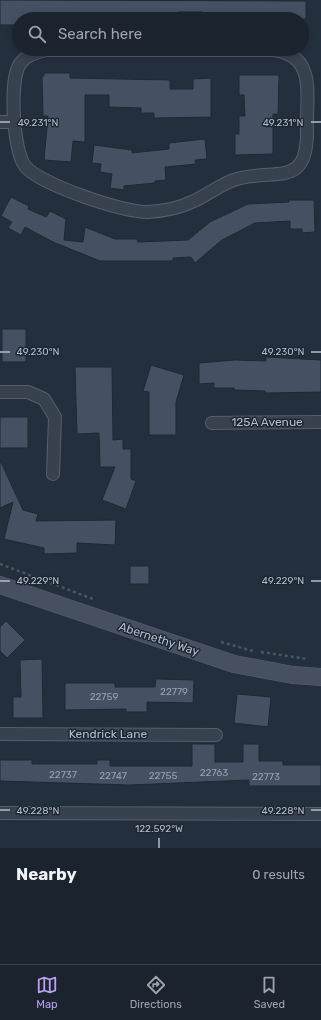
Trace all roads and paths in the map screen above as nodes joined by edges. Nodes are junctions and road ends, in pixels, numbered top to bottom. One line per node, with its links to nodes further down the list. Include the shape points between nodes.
1 (29, 56): 4 (street, via 20,64 15,75)
2 (292, 56): 4 (street, via 304,68 306,76 307,141 303,161 297,167 280,174 237,179 172,209 145,212 116,208 54,185 32,173 18,153)
3 (0, 122): 4 (street)
4 (15, 122)
5 (0, 392): 8 (street, via 28,392 44,399 55,417)
6 (321, 422): 7 (street, 125A Avenue)
7 (212, 423)
8 (52, 474)
9 (0, 564): 11 (path)
10 (0, 586): 14 (main road, Abernethy Way, via 234,664 293,675)
11 (99, 602)
12 (217, 641): 13 (path, via 254,651)
13 (314, 660)
14 (321, 677)
15 (0, 734): 16 (street, Kendrick Lane)
16 (216, 735)
17 (0, 813): 18 (street)
18 (321, 814)

